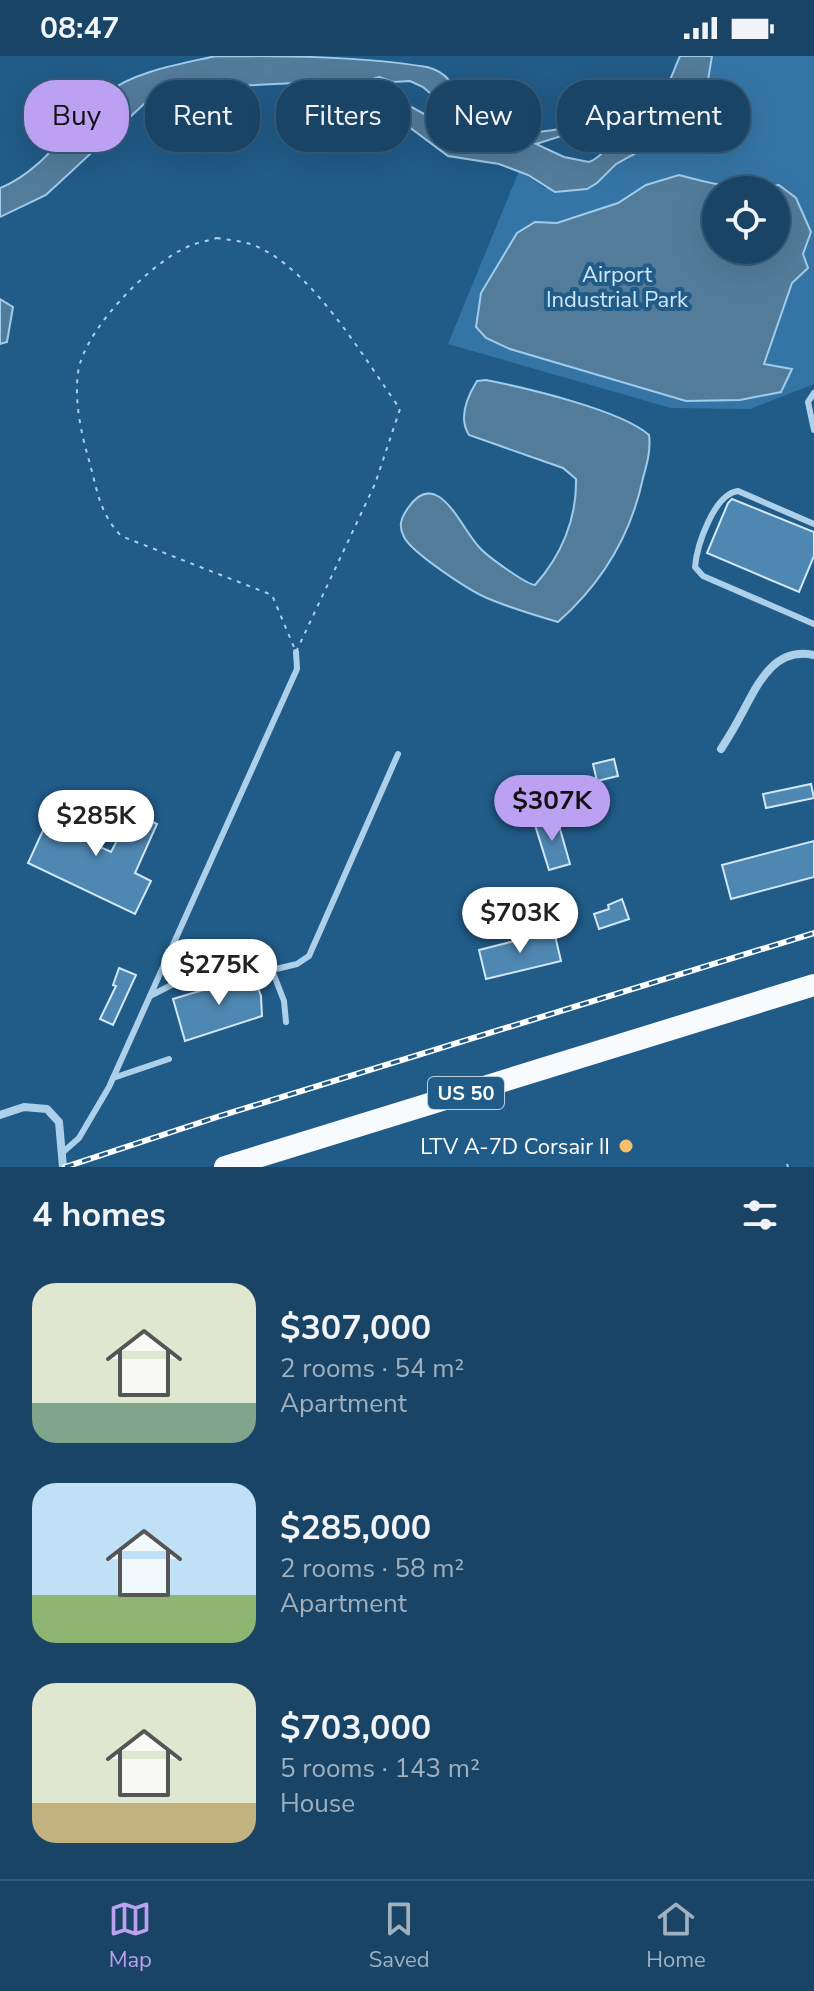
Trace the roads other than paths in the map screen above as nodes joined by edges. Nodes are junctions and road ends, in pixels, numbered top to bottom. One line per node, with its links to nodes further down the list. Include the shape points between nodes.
1 (814, 393): 2 (lane, via 808,402)
2 (814, 430)
3 (814, 524): 4 (lane, via 738,491 728,493 718,503 695,567 703,576)
4 (814, 624)
5 (296, 652): 11 (lane, via 297,669)
6 (814, 655): 7 (street, via 785,657 766,672)
7 (721, 749)
8 (398, 754): 9 (lane, via 309,956)
9 (272, 970): 11 (lane, via 243,961 197,972); 12 (lane)
10 (814, 985): 18 (highway, US 50)
11 (150, 996): 14 (lane)
12 (286, 1022)
13 (169, 1059): 14 (lane)
14 (113, 1078): 16 (lane, via 79,1138)
15 (0, 1115): 16 (street, via 24,1107 47,1109 59,1122)
16 (62, 1153): 17 (street)
17 (63, 1167)
18 (225, 1167)

